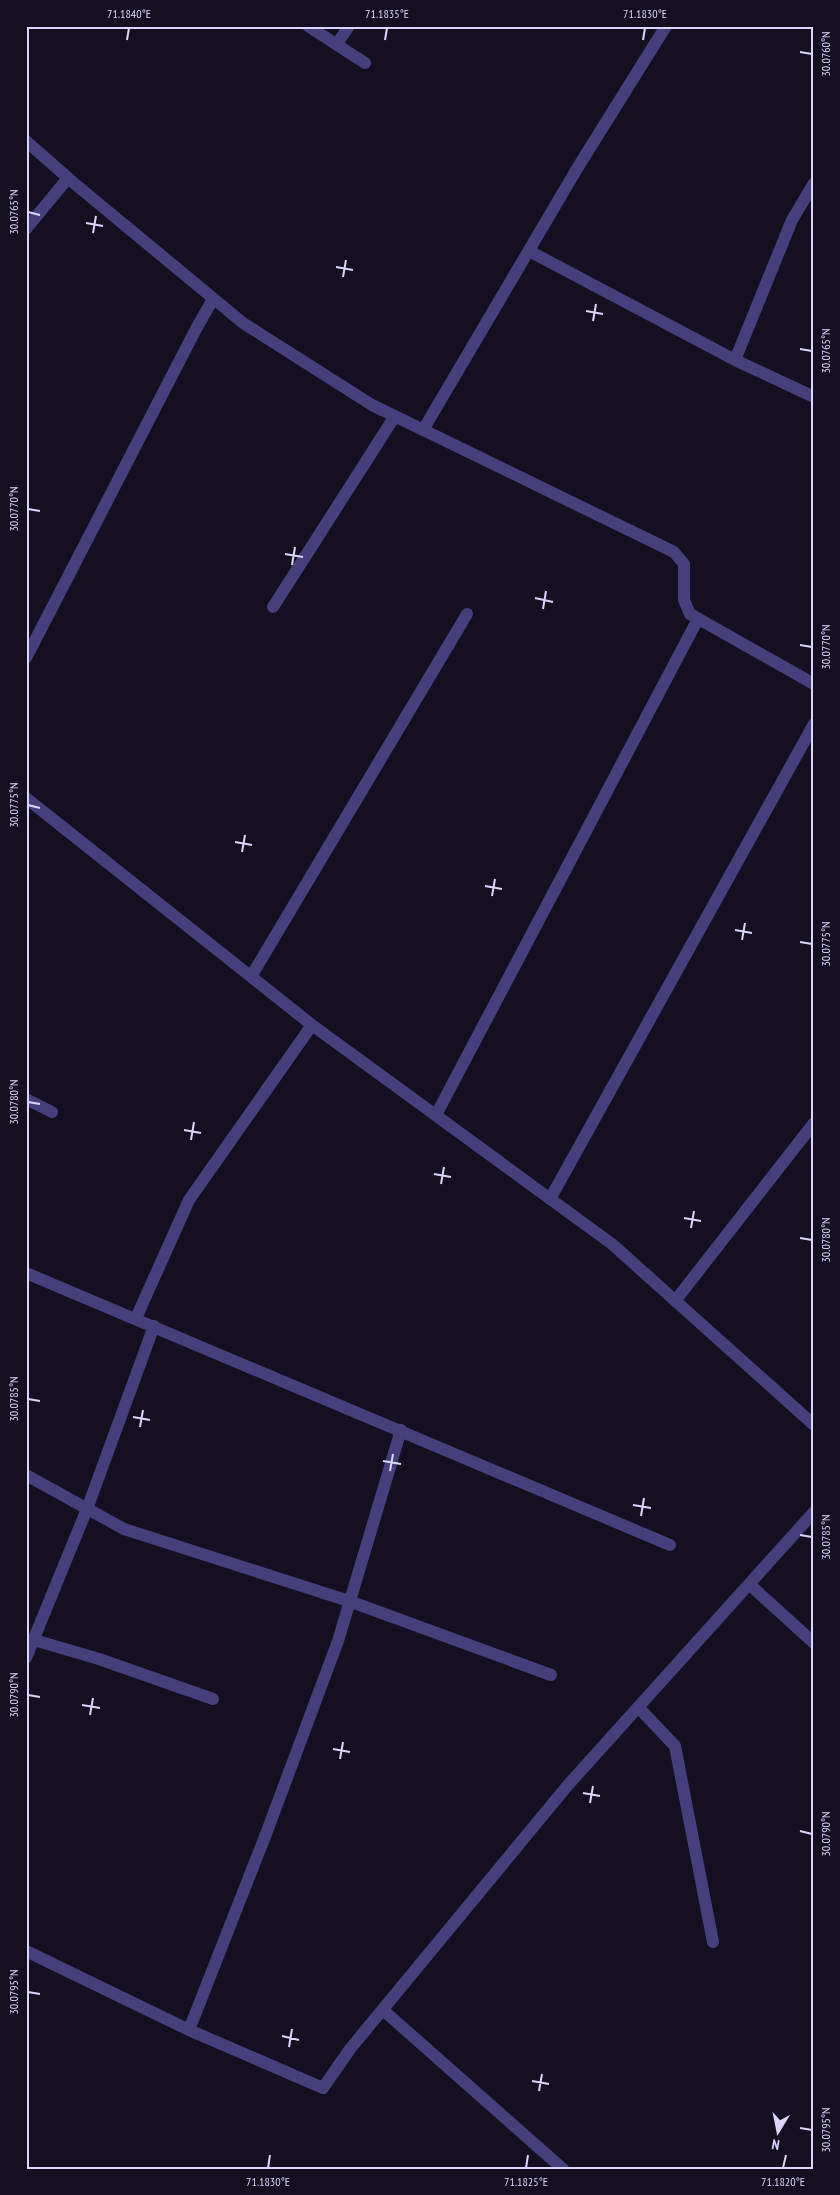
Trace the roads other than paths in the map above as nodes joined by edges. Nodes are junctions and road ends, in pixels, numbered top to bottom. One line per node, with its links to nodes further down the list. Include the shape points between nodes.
1 (308, 26): 4 (street)
2 (349, 26): 4 (street)
3 (666, 26): 10 (street)
4 (337, 44): 5 (street)
5 (365, 62)
6 (26, 141): 7 (street)
7 (68, 178): 9 (street); 11 (street)
8 (814, 184): 12 (street, via 792,220)
9 (26, 229)
10 (529, 251): 12 (street); 15 (street)
11 (214, 298): 14 (street, via 243,323 372,405); 19 (street)
12 (735, 360): 13 (street)
13 (814, 397)
14 (396, 416): 15 (street); 16 (street)
15 (424, 430): 18 (street, via 674,552 684,564 684,600 690,614)
16 (273, 607)
17 (467, 614): 23 (street)
18 (698, 619): 20 (street); 27 (street)
19 (26, 658)
20 (814, 684)
21 (814, 724): 29 (street)
22 (26, 798): 23 (street)
23 (252, 975): 24 (street)
24 (312, 1025): 27 (street); 32 (street, via 189,1200)
25 (26, 1099): 26 (street)
26 (52, 1112)
27 (436, 1115): 29 (street)
28 (814, 1123): 31 (street)
29 (550, 1199): 31 (street, via 612,1244)
30 (26, 1273): 32 (street)
31 (675, 1301): 34 (street)
32 (136, 1318): 33 (street)
33 (154, 1326): 35 (street); 37 (street)
34 (814, 1425)
35 (401, 1430): 39 (street); 41 (street)
36 (26, 1475): 37 (street)
37 (87, 1509): 41 (street, via 124,1529); 42 (street)
38 (814, 1512): 40 (street)
39 (670, 1544)
40 (749, 1584): 43 (street); 47 (street)
41 (350, 1601): 45 (street); 51 (street, via 270,1825)
42 (34, 1640): 44 (street); 46 (street)
43 (814, 1643)
44 (26, 1658)
45 (551, 1675)
46 (213, 1699)
47 (638, 1707): 48 (street, via 675,1746); 50 (street, via 568,1784)
48 (713, 1942)
49 (26, 1951): 51 (street)
50 (383, 2010): 51 (street, via 322,2088); 52 (street)
51 (189, 2030)
52 (563, 2169)

